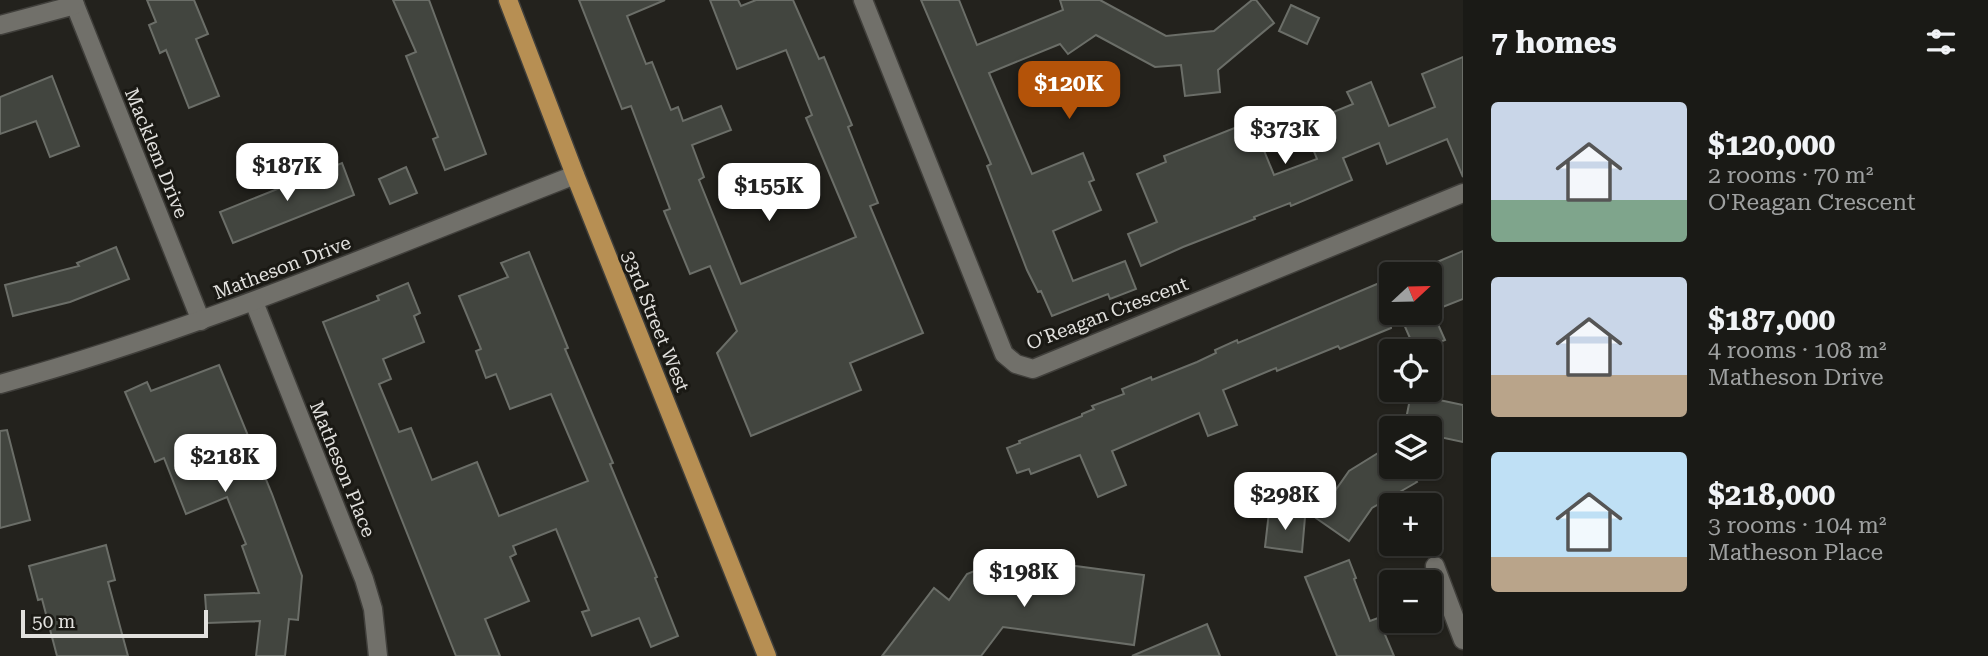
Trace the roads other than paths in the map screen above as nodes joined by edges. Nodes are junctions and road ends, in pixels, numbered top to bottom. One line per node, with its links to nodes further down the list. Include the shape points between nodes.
1 (508, 0): 5 (main road, 33rd Street West)
2 (863, 0): 6 (street, O'Reagan Crescent, via 1004,354 1016,364 1033,369)
3 (74, 2): 4 (street); 8 (street, Macklem Drive)
4 (0, 25)
5 (575, 175): 7 (street, Matheson Drive); 13 (main road, 33rd Street West)
6 (1463, 193)
7 (254, 302): 8 (street, Matheson Drive); 12 (street, Matheson Place, via 364,579)
8 (201, 321): 9 (street, Matheson Drive, via 89,360)
9 (0, 384)
10 (1434, 566): 11 (street)
11 (1463, 640)
12 (378, 656)
13 (767, 656)

